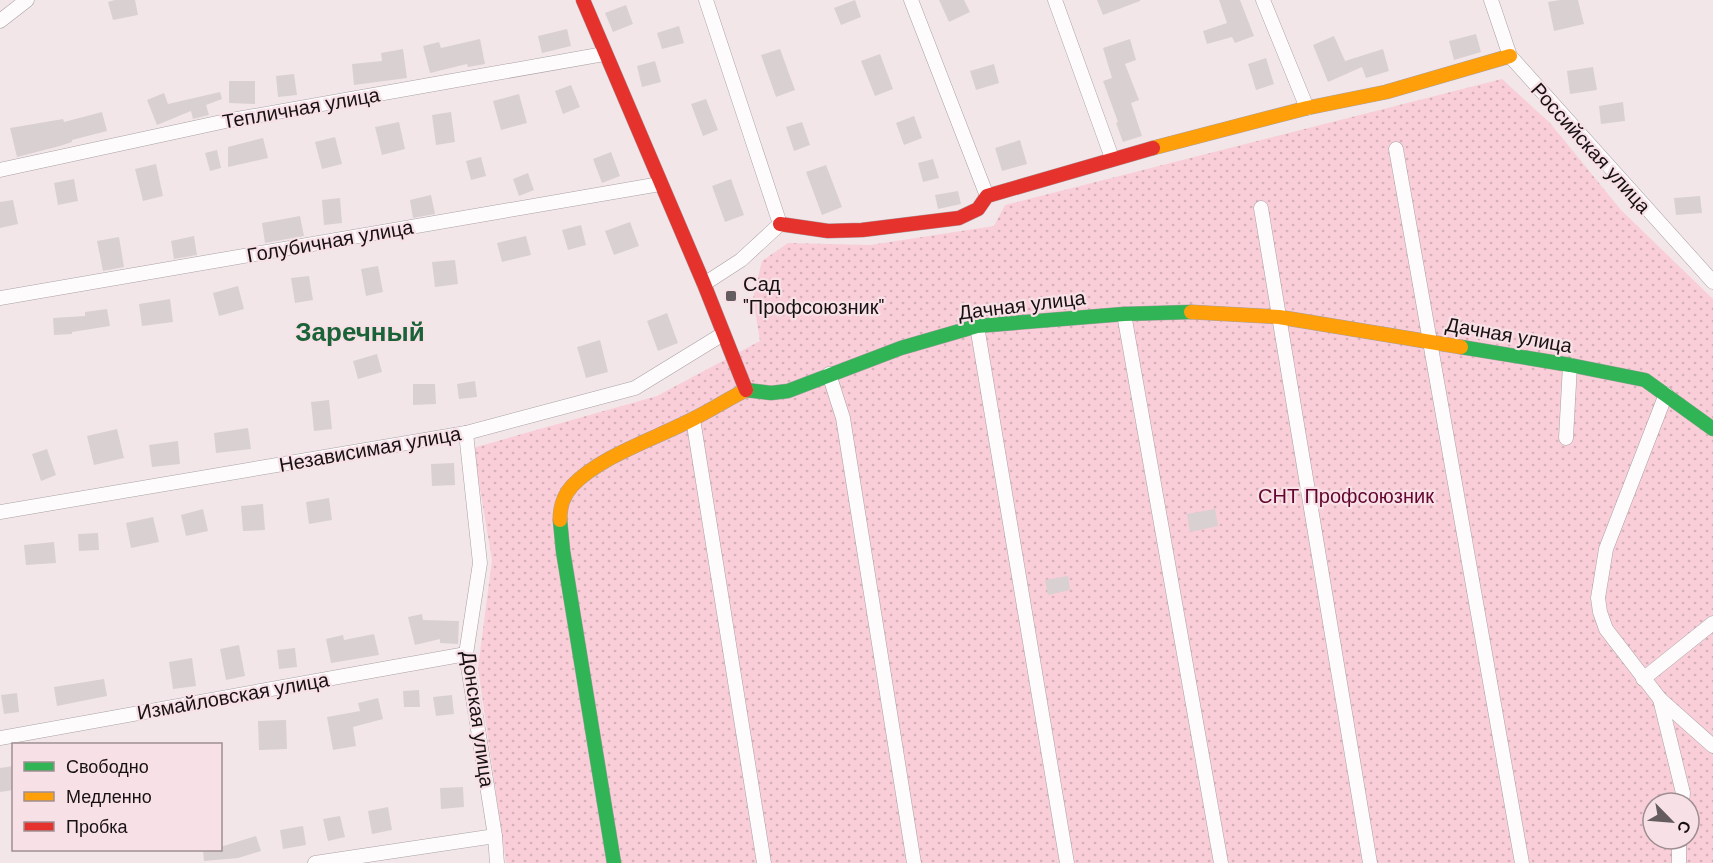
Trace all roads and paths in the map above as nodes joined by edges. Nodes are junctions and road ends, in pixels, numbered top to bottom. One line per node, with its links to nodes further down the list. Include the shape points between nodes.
1 (27, 0): 8 (street)
2 (583, 0): 9 (street)
3 (706, 0): 18 (street)
4 (911, 0): 16 (street)
5 (1054, 0): 13 (street)
6 (1263, 0): 11 (street)
7 (1491, 0): 10 (street, Российская улица)
8 (0, 21)
9 (604, 54): 14 (street, Тепличная улица, via 226,121); 15 (street)
10 (1510, 57): 11 (street, via 1386,92); 19 (street, Российская улица)
11 (1307, 108): 13 (street)
12 (1395, 149): 26 (street)
13 (1112, 158): 16 (street)
14 (0, 170)
15 (660, 184): 20 (street); 21 (street, Голубичная улица)
16 (987, 196): 18 (street, via 978,209 959,218 862,230 828,231)
17 (1261, 208): 23 (street)
18 (780, 224): 20 (street, via 741,260)
19 (1713, 282)
20 (704, 284): 25 (street)
21 (0, 298)
22 (1124, 314): 23 (street, Дачная улица, via 1205,312); 24 (street, Дачная улица); 50 (street)
23 (1280, 317): 26 (street, Дачная улица); 51 (street)
24 (977, 326): 28 (street, Дачная улица); 49 (street)
25 (723, 334): 29 (street); 33 (street, Независимая улица, via 635,388)
26 (1429, 340): 27 (street, Дачная улица); 52 (street)
27 (1570, 365): 30 (street, Дачная улица, via 1645,380); 34 (street)
28 (829, 374): 29 (street, Дачная улица, via 788,391); 48 (street, via 843,418)
29 (746, 390): 31 (street)
30 (1666, 394): 32 (street, Дачная улица); 38 (street, via 1606,549 1598,598 1606,629)
31 (693, 419): 46 (street, via 623,452 582,477 569,489 561,507 563,551); 47 (street)
32 (1713, 429)
33 (466, 433): 35 (street, Независимая улица); 37 (street, Донская улица, via 480,563)
34 (1566, 438)
35 (0, 512)
36 (1713, 623): 38 (street)
37 (466, 654): 40 (street, Измайловская улица); 43 (street, Донская улица)
38 (1643, 679): 39 (street)
39 (1659, 699): 41 (street); 42 (street)
40 (0, 738)
41 (1713, 746)
42 (1682, 791)
43 (495, 836): 44 (street); 45 (street, Донская улица)
44 (315, 863)
45 (497, 863)
46 (614, 863)
47 (764, 863)
48 (915, 863)
49 (1067, 863)
50 (1221, 863)
51 (1370, 863)
52 (1522, 863)

